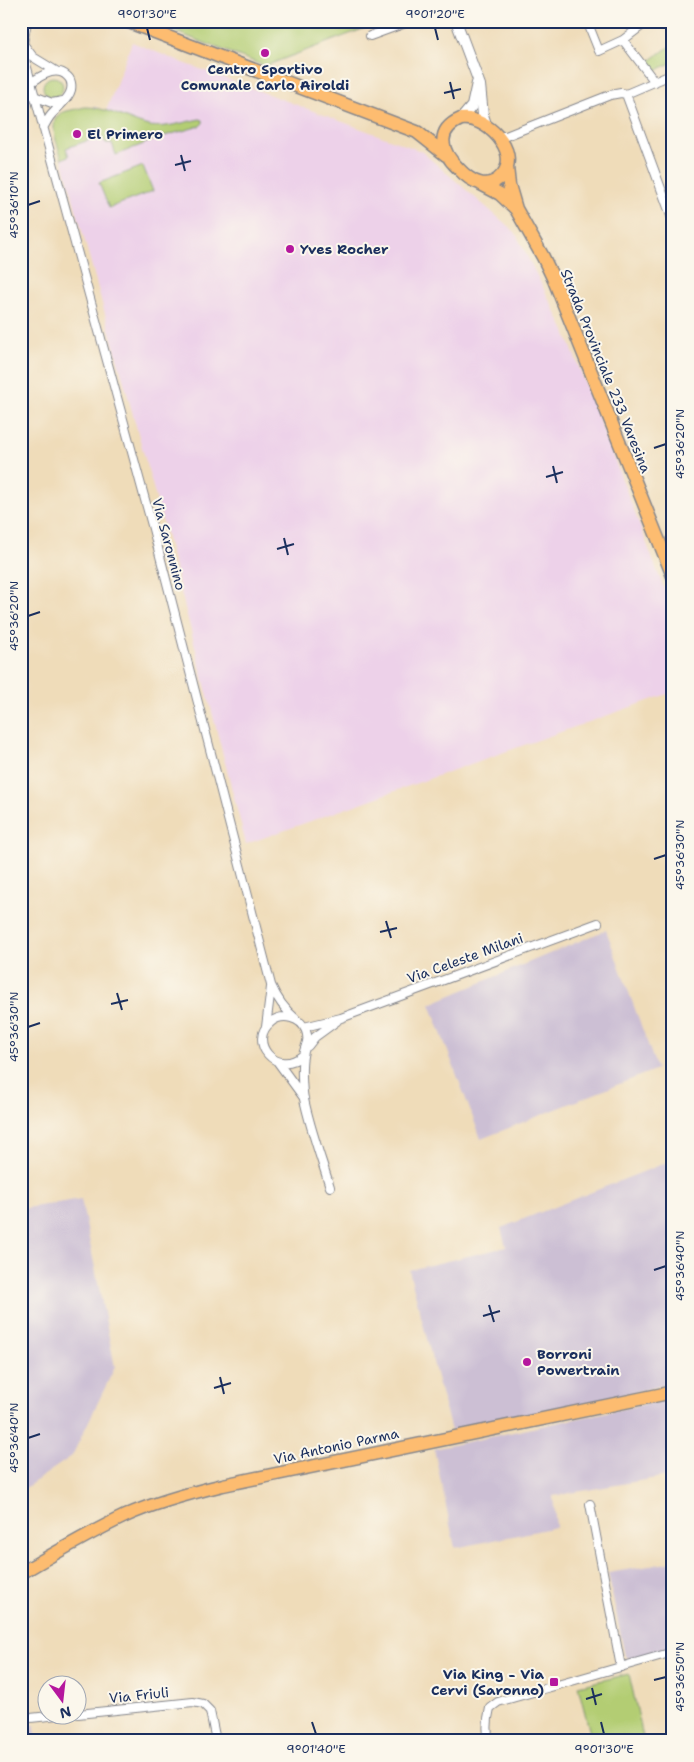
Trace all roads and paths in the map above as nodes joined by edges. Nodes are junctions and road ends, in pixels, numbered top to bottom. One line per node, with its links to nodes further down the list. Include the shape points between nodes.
1 (27, 21): 9 (street, Via Saronnino)
2 (411, 21): 7 (street)
3 (587, 21): 8 (street, via 599,51)
4 (648, 21): 8 (street)
5 (126, 22): 21 (main road)
6 (458, 23): 13 (street)
7 (370, 36)
8 (623, 40): 14 (street)
9 (23, 44): 10 (street, via 33,57); 15 (street, Via Saronnino)
10 (56, 71): 15 (street, via 50,72); 17 (street, via 67,76 72,86)
11 (673, 74): 14 (street)
12 (21, 80): 15 (street, Via Saronnino)
13 (478, 80): 18 (street, via 472,106); 22 (street, via 483,115)
14 (655, 82): 16 (street)
15 (30, 90): 17 (street, via 52,103); 19 (street, Via Saronnino)
16 (626, 94): 22 (street, via 610,95 506,136); 27 (street)
17 (63, 101): 19 (street)
18 (461, 120): 20 (main road); 22 (main road, via 477,120)
19 (43, 128): 30 (street, Via Saronnino, via 153,529)
20 (449, 128): 21 (main road); 23 (main road, via 444,139)
21 (417, 132): 23 (main road)
22 (492, 132): 24 (main road, via 507,149)
23 (446, 155): 25 (main road, via 470,180)
24 (507, 167): 25 (main road, via 497,180); 26 (main road)
25 (481, 184): 26 (main road, via 500,194)
26 (516, 209): 28 (main road, Strada Provinciale 233 Varesina, via 554,280)
27 (673, 221)
28 (673, 576)
29 (598, 923): 31 (street, Via Celeste Milani)
30 (271, 985): 32 (street, Via Saronnino, via 282,1005); 33 (street, Via Saronnino)
31 (341, 1018): 34 (street); 35 (street, via 315,1037)
32 (296, 1019): 33 (street, via 277,1018); 34 (street, Via Saronnino)
33 (266, 1027): 36 (street, Via Saronnino, via 262,1043 268,1055)
34 (304, 1027): 35 (street, Via Saronnino, via 308,1039)
35 (305, 1051): 36 (street, via 292,1062); 37 (street, Via Saronnino)
36 (277, 1062): 37 (street, Via Saronnino)
37 (304, 1098): 38 (street, Via Saronnino)
38 (330, 1187)
39 (673, 1392): 41 (main road, Via Antonio Parma, via 223,1484 160,1502 126,1516)
40 (590, 1504): 43 (street)
41 (21, 1573)
42 (673, 1652): 43 (street)
43 (621, 1667): 48 (street, via 498,1702 490,1708 487,1719)
44 (88, 1713): 47 (street, Via Friuli, via 193,1702 203,1704 210,1711)
45 (38, 1717): 46 (street)
46 (21, 1719)
47 (216, 1741)
48 (489, 1741)

